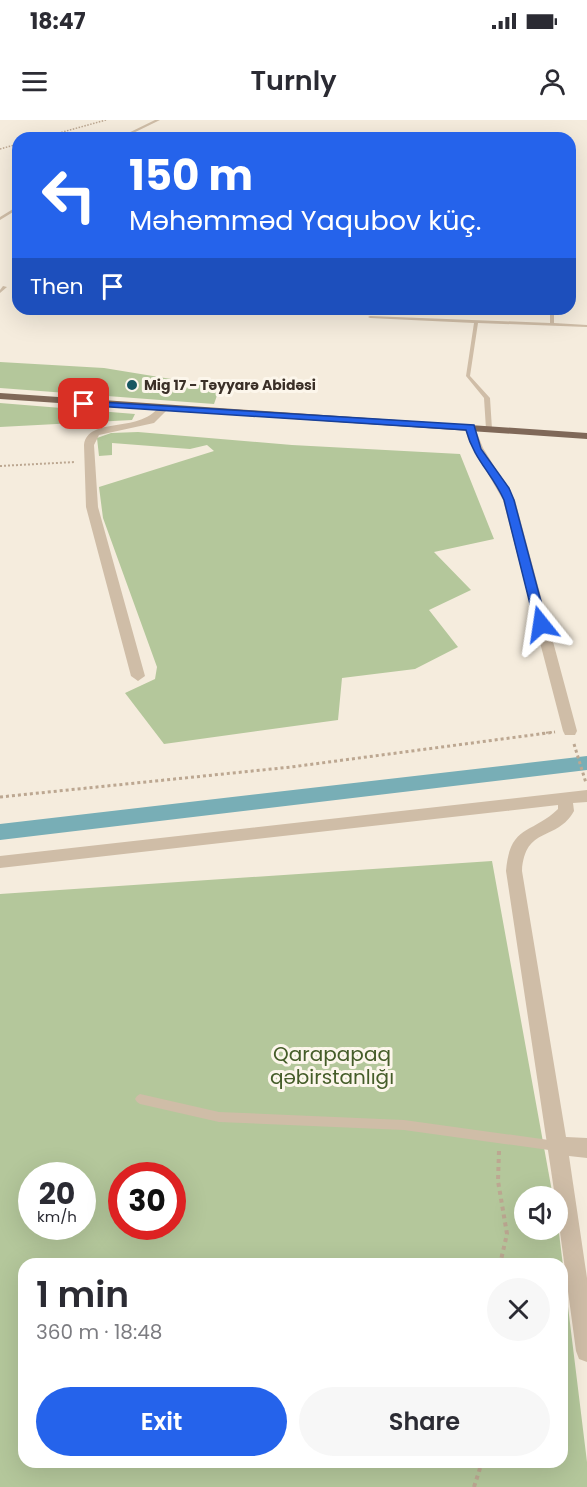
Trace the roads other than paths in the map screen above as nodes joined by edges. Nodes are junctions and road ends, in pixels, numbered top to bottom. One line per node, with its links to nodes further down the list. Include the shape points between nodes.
1 (158, 120): 2 (lane)
2 (133, 132)
3 (5, 287): 4 (lane)
4 (0, 292)
5 (552, 315): 8 (lane)
6 (370, 317): 7 (lane)
7 (476, 322): 8 (lane); 13 (lane, via 468,376 487,398)
8 (552, 325): 9 (lane)
9 (587, 326)
10 (0, 396): 11 (main road)
11 (163, 409): 12 (main road); 15 (street, via 153,421 95,433 89,445 92,507)
12 (471, 428): 13 (main road); 16 (street, via 476,449 509,500)
13 (489, 429): 14 (main road)
14 (587, 436)
15 (138, 676)
16 (570, 731)
17 (587, 796): 18 (street)
18 (565, 798): 19 (street); 21 (street, via 566,811 558,821 520,841 513,853)
19 (0, 861)
20 (140, 1099): 21 (lane, via 219,1117 404,1125)
21 (558, 1146): 22 (street); 23 (street)
22 (587, 1148)
23 (587, 1351)

